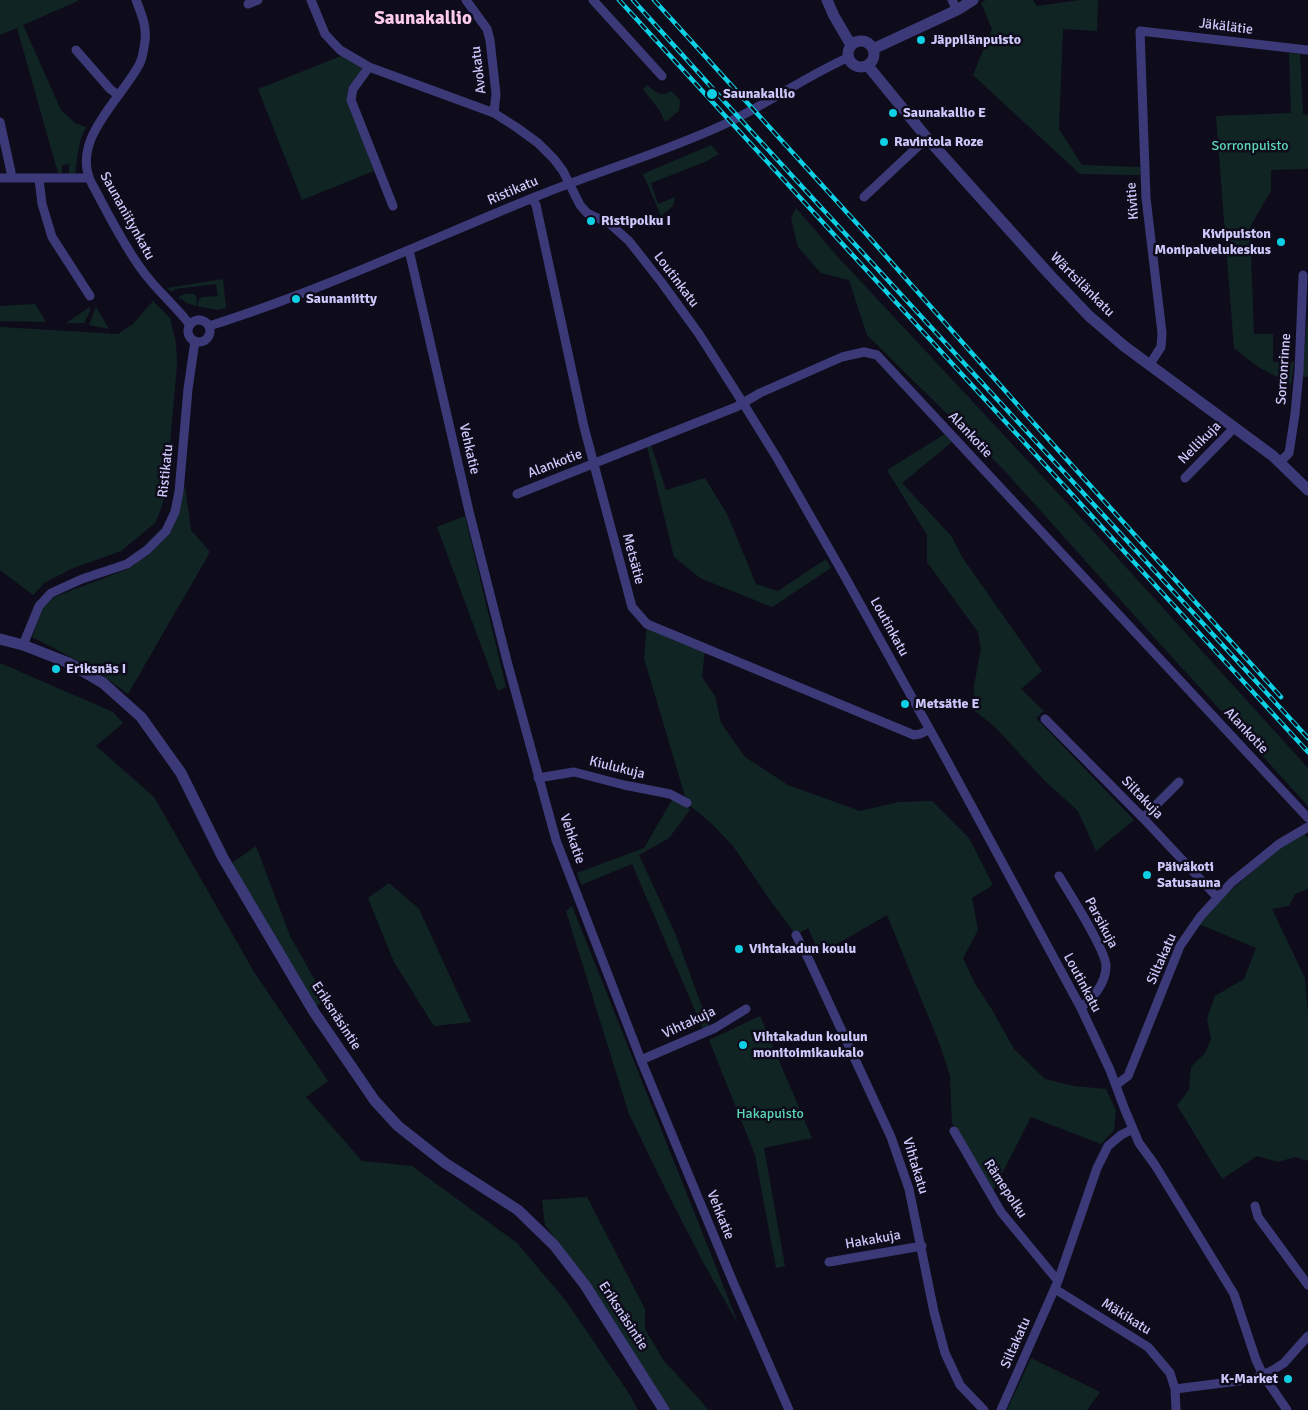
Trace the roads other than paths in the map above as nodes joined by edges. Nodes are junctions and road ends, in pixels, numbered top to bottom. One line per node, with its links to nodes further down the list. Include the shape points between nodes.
1 (136, 0): 19 (street, Saunaniitynkatu, via 144,21 145,41 140,62)
2 (258, 0): 8 (street)
3 (311, 0): 17 (street, Loutinkatu, via 325,34 340,50)
4 (466, 0): 20 (street, Avokatu, via 487,29 490,40 496,94)
5 (593, 0): 18 (street)
6 (827, 0): 11 (street)
7 (973, 0): 9 (street)
8 (248, 4)
9 (955, 5): 12 (street)
10 (1140, 31): 14 (street, Jäkälätie); 37 (street, Kivitie, via 1146,198 1162,333 1161,347)
11 (851, 45): 12 (street, via 863,41); 15 (street)
12 (873, 48): 16 (street, via 873,60)
13 (76, 50): 19 (street)
14 (1308, 50)
15 (847, 58): 16 (street, via 854,66); 27 (street, Ristikatu, via 726,124)
16 (868, 66): 22 (street, Wärtsilänkatu)
17 (369, 67): 20 (street, Loutinkatu); 30 (street, via 353,89 351,100)
18 (662, 76)
19 (118, 95): 26 (street, Saunaniitynkatu, via 90,138 86,156)
20 (494, 113): 27 (street, Loutinkatu, via 538,143 554,159)
21 (0, 122): 24 (street)
22 (927, 138): 28 (street); 37 (street, Wärtsilänkatu, via 1089,316)
23 (0, 178): 24 (street)
24 (11, 178): 25 (street)
25 (38, 178): 26 (street); 33 (street, via 52,237)
26 (89, 178): 34 (street, Saunaniitynkatu, via 142,271)
27 (570, 184): 29 (street, Ristikatu); 38 (street, Loutinkatu, via 587,213 610,224 634,247 699,334)
28 (864, 197)
29 (532, 198): 31 (street, Ristikatu); 41 (street, Metsätie)
30 (393, 206)
31 (409, 250): 35 (street, Ristikatu, via 303,293); 49 (street, Vehkatie, via 471,520)
32 (1303, 275): 40 (street, Sorronrinne, via 1295,414 1289,453)
33 (90, 296)
34 (190, 325): 35 (street, via 201,320); 36 (street, via 188,333)
35 (209, 326): 36 (street, via 207,338)
36 (195, 341): 46 (street, Ristikatu, via 179,492 175,512 166,530 147,550 127,564 51,593 38,606)
37 (1150, 364): 39 (street, Wärtsilänkatu)
38 (743, 403): 41 (street, Alankotie); 48 (street, Loutinkatu, via 844,574); 53 (street, Alankotie, via 842,357 864,352 877,355)
39 (1234, 428): 40 (street, Wärtsilänkatu); 42 (street, Nellikuja)
40 (1280, 462): 43 (street, Wärtsilänkatu)
41 (594, 464): 44 (street, Alankotie); 48 (street, Metsätie, via 632,607 647,624 914,735)
42 (1184, 478)
43 (1308, 490)
44 (516, 494)
45 (0, 639): 46 (street, Eriksnäsintie)
46 (23, 645): 72 (street, Eriksnäsintie, via 69,663 103,683 141,717 181,773 226,863 314,1012 375,1101 398,1126 441,1160 518,1210 554,1245 585,1285)
47 (1044, 719): 52 (street, Siltakuja)
48 (929, 730): 58 (street, Loutinkatu)
49 (538, 778): 51 (street, Kiulukuja, via 574,772 670,794); 60 (street, Vehkatie, via 556,840)
50 (1179, 782): 52 (street)
51 (687, 804)
52 (1143, 818): 56 (street, Siltakuja)
53 (1308, 818)
54 (1308, 827): 56 (street, Siltakatu, via 1279,844)
55 (1059, 876): 58 (street, Parsikuja, via 1096,939 1106,966 1103,982 1094,997)
56 (1217, 898): 61 (street, Siltakatu, via 1180,946 1128,1076)
57 (796, 935): 65 (street, Vihtakatu, via 891,1137 909,1188)
58 (1080, 1008): 61 (street, Loutinkatu)
59 (746, 1009): 60 (street, Vihtakuja, via 715,1028)
60 (641, 1060): 73 (street, Vehkatie)
61 (1116, 1085): 62 (street, Loutinkatu)
62 (1133, 1129): 67 (street, Siltakatu, via 1108,1146); 70 (street, Loutinkatu, via 1234,1294)
63 (954, 1131): 67 (street, Rämepolku, via 1001,1212)
64 (1255, 1206): 68 (street, via 1258,1217)
65 (922, 1246): 66 (street, Hakakuja); 74 (street, Vihtakatu, via 944,1353 960,1385)
66 (829, 1262)
67 (1056, 1285): 71 (street, Mäkikatu, via 1148,1347 1170,1373); 75 (street, Siltakatu)
68 (1308, 1285)
69 (1308, 1336): 70 (street, via 1284,1363)
70 (1263, 1375): 71 (street, via 1254,1379); 77 (street, Loutinkatu)
71 (1175, 1389): 76 (street, Mäkikatu)
72 (664, 1410)
73 (789, 1410)
74 (984, 1410)
75 (1001, 1410)
76 (1176, 1410)
77 (1287, 1410)

